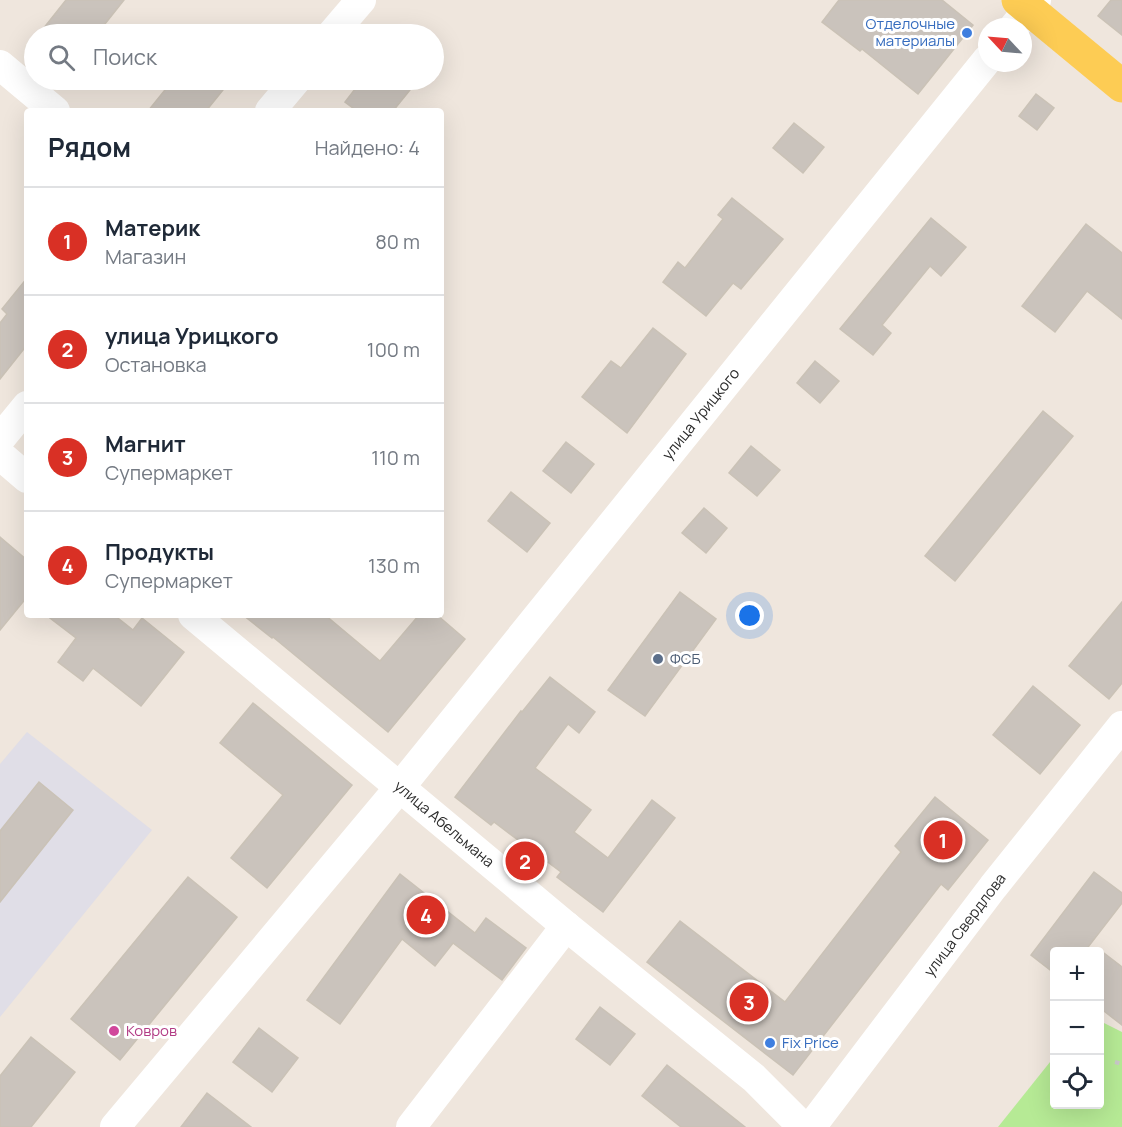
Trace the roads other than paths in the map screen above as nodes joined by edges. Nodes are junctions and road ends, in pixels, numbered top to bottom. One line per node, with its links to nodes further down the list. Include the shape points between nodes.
1 (361, 0): 3 (street)
2 (1024, 9): 7 (main road)
3 (341, 24)
4 (0, 65): 6 (street)
5 (978, 71): 18 (street, улица Урицкого)
6 (24, 85)
7 (1122, 86)
8 (30, 90): 10 (street)
9 (288, 90): 11 (street)
10 (51, 108)
11 (273, 108)
12 (24, 410): 13 (street)
13 (0, 439)
14 (0, 455): 15 (street)
15 (24, 475)
16 (197, 618): 18 (street, улица Абельмана)
17 (1122, 726): 23 (street, улица Свердлова, via 993,887)
18 (400, 787): 19 (street, улица Абельмана); 20 (street, улица Урицкого)
19 (566, 926): 21 (street); 22 (street, улица Абельмана, via 754,1078)
20 (116, 1127)
21 (411, 1127)
22 (803, 1127)
23 (811, 1127)

